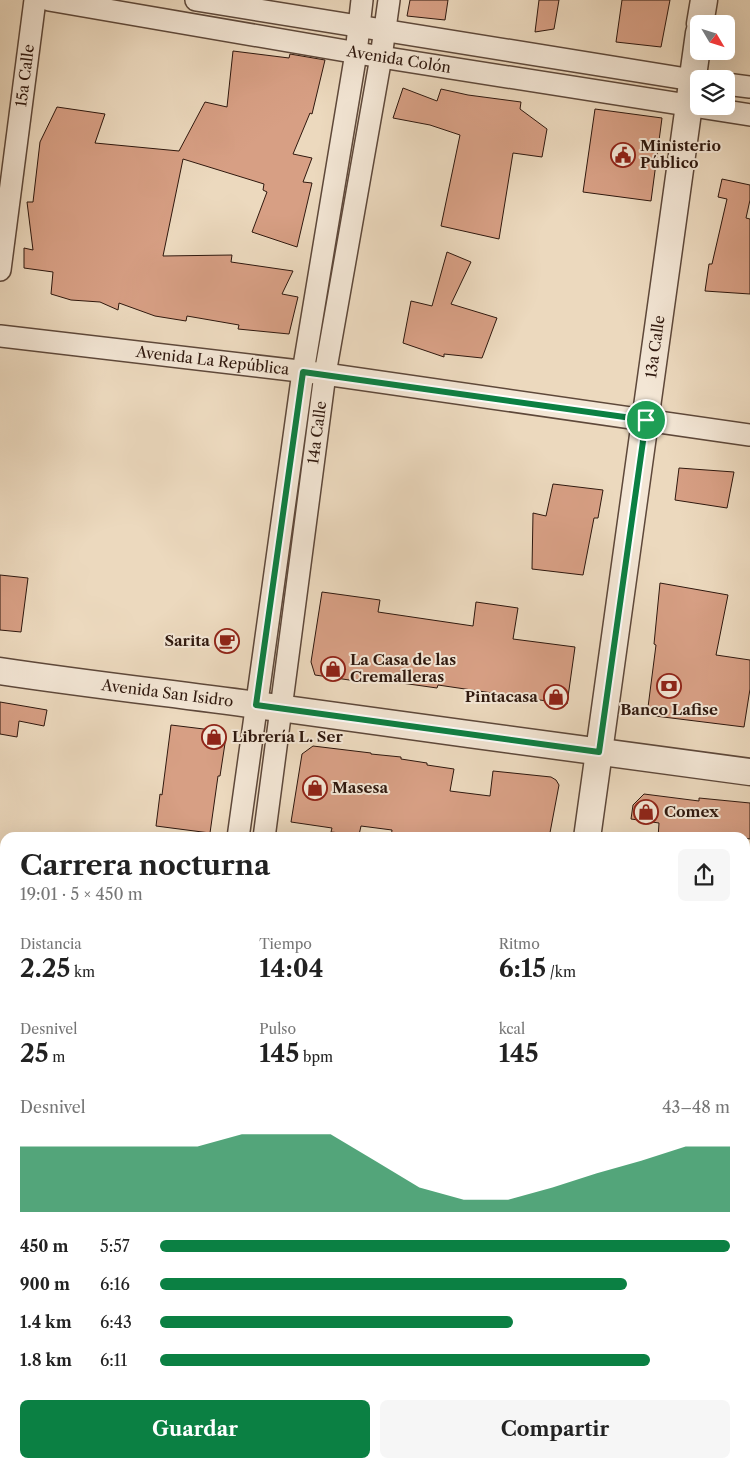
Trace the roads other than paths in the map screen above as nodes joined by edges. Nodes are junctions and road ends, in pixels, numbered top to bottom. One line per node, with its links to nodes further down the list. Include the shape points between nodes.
1 (35, 0): 18 (street, 15a Calle)
2 (49, 0): 10 (street, Avenida Colón)
3 (196, 0): 8 (street, Avenida Colón)
4 (362, 0): 8 (street, 14a Calle)
5 (389, 0): 9 (street, 14a Calle)
6 (704, 0): 7 (street)
7 (702, 15)
8 (359, 26): 9 (street, Avenida Colón); 10 (street, 14a Calle)
9 (385, 29): 11 (street, 14a Calle); 12 (street, Avenida Colón)
10 (356, 53): 11 (street, Avenida Colón); 20 (street, 14a Calle)
11 (381, 57): 16 (street, Avenida Colón); 21 (street, 14a Calle)
12 (690, 79)
13 (735, 85): 14 (street)
14 (750, 87)
15 (690, 99): 16 (street, 13a Calle)
16 (688, 106): 17 (street, Avenida Colón); 22 (street, 13a Calle)
17 (750, 115)
18 (0, 270)
19 (0, 336): 20 (street, Avenida La República)
20 (303, 372): 21 (street, Avenida La República); 25 (street, 14a Calle)
21 (325, 374): 22 (street, Avenida La República); 25 (street, 14a Calle)
22 (646, 420): 23 (street, Avenida La República); 26 (street, 13a Calle)
23 (750, 436)
24 (0, 671): 25 (street, Avenida San Isidro)
25 (269, 706): 26 (street, Avenida San Isidro); 28 (street, 14a Calle); 29 (street, 14a Calle)
26 (599, 752): 27 (street, Avenida San Isidro); 30 (street, 13a Calle)
27 (750, 772)
28 (239, 832)
29 (264, 832)
30 (588, 832)

